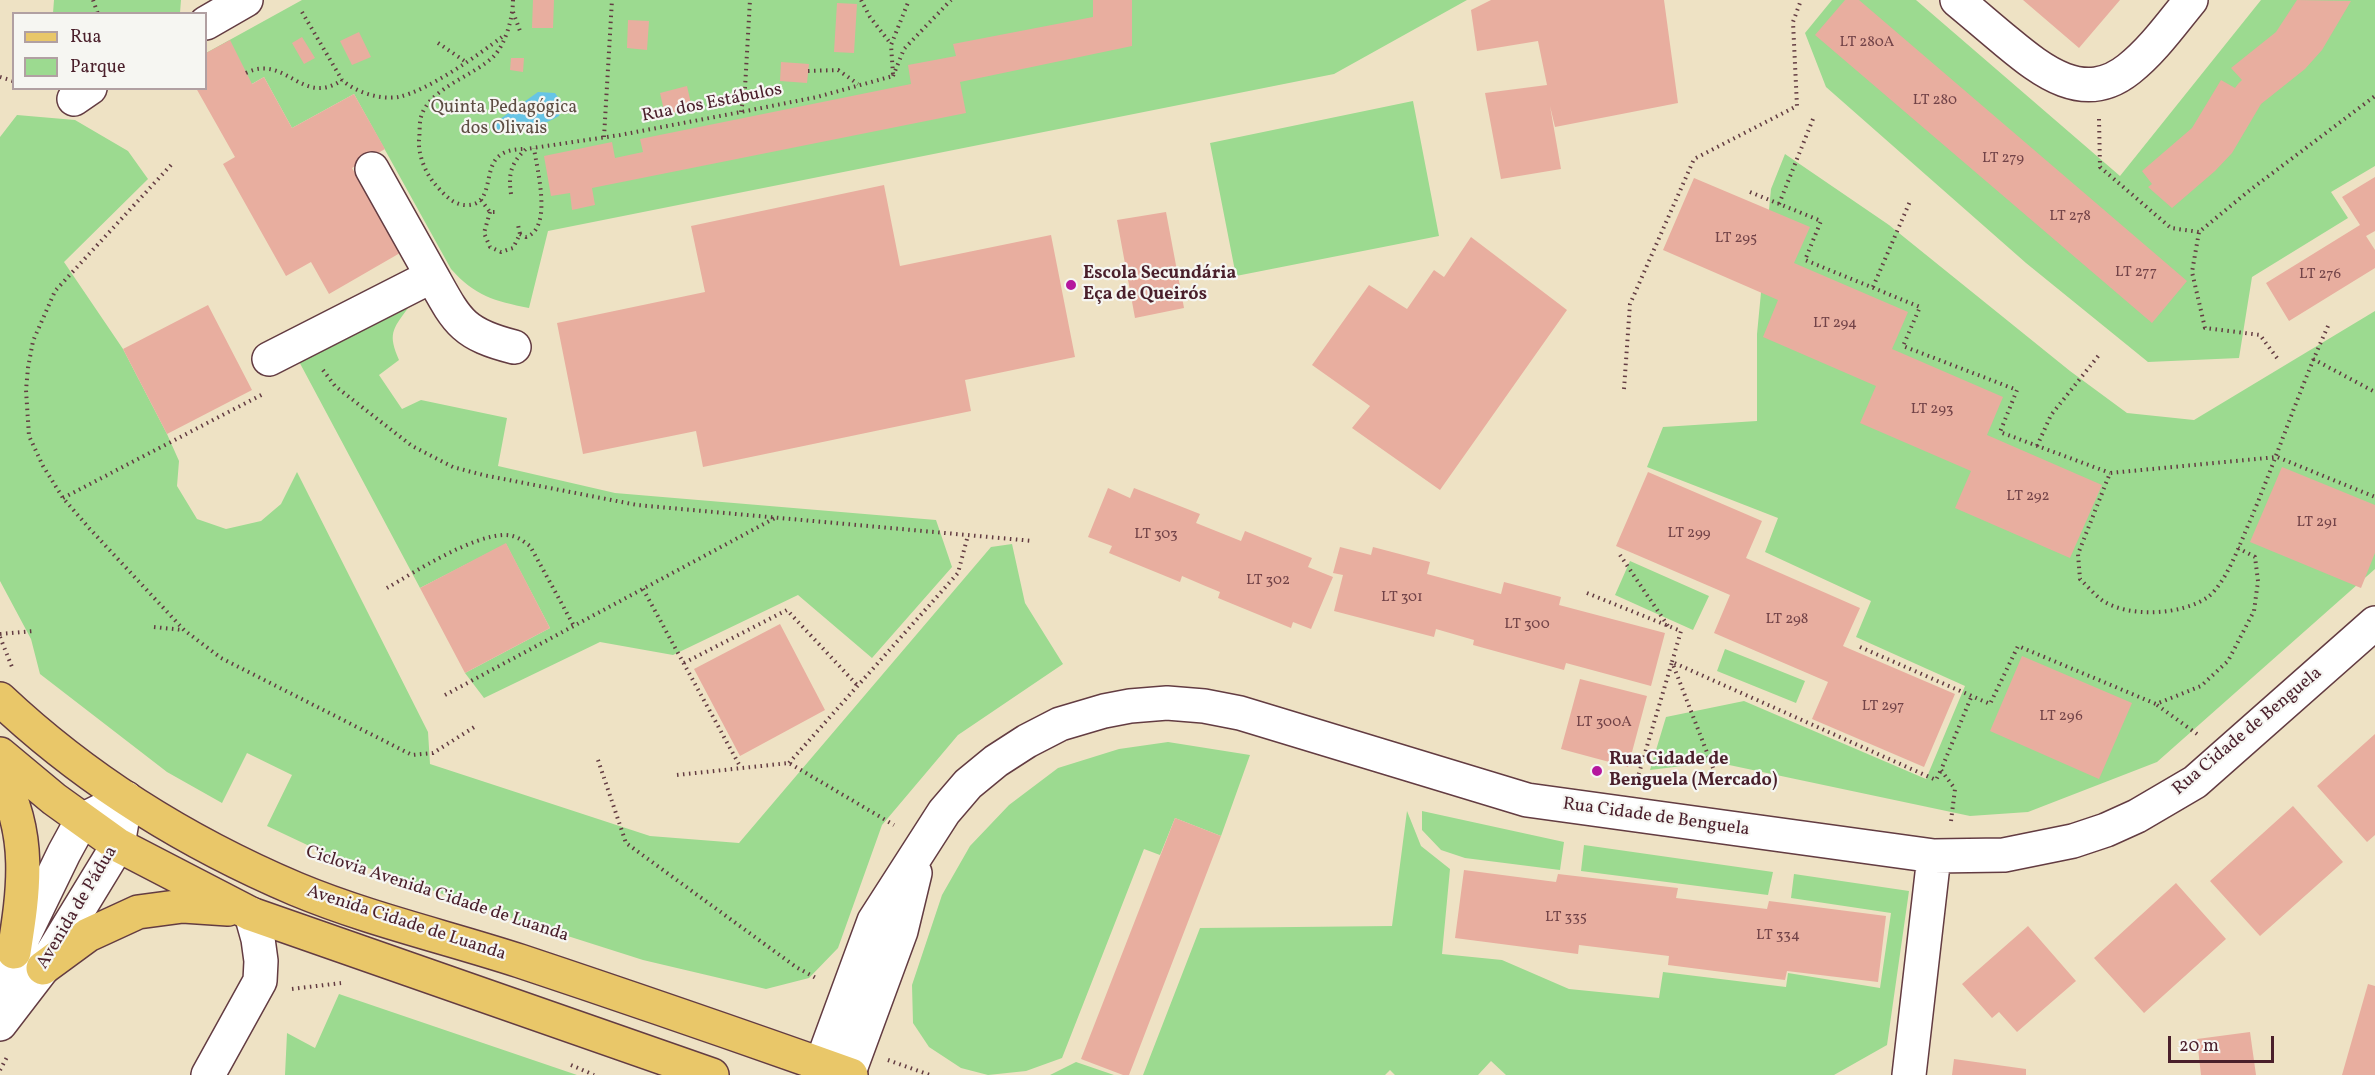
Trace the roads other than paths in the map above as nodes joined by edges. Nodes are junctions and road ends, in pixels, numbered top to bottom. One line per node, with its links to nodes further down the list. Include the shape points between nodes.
1 (246, 0): 4 (street)
2 (1958, 0): 3 (street, via 2036,66 2071,83 2110,80 2127,70)
3 (2191, 0)
4 (207, 21)
5 (372, 169): 6 (street)
6 (432, 276): 7 (street, via 471,333); 8 (street)
7 (514, 347)
8 (269, 359)
9 (2375, 623): 16 (street, Rua Cidade de Benguela, via 2195,782 2147,811 2106,830 2039,849 1969,857)
10 (7, 686): 13 (main road, Avenida Cidade de Luanda, via 34,731)
11 (0, 754): 14 (main road)
12 (0, 776): 18 (main road, via 18,817 22,839 24,884)
13 (126, 798): 14 (street); 15 (street, Avenida de Pádua); 22 (main road, Avenida Cidade de Luanda, via 221,853 338,905)
14 (82, 820): 15 (main road); 18 (street, Avenida de Pádua)
15 (118, 845): 17 (main road); 19 (street, Avenida de Pádua)
16 (1934, 856): 22 (street, Rua Cidade de Benguela, via 1527,800 1239,712 1167,703 1104,711 1060,724 1027,741 968,784 944,812 874,921); 25 (street)
17 (246, 912): 19 (main road, via 183,906 138,912 88,935); 23 (street, via 260,950 260,981); 24 (main road)
18 (14, 952): 20 (street, Avenida de Pádua)
19 (43, 968): 21 (street, Avenida de Pádua)
20 (0, 985)
21 (0, 1024)
22 (841, 1069)
23 (208, 1075)
24 (712, 1075)
25 (1909, 1075)

